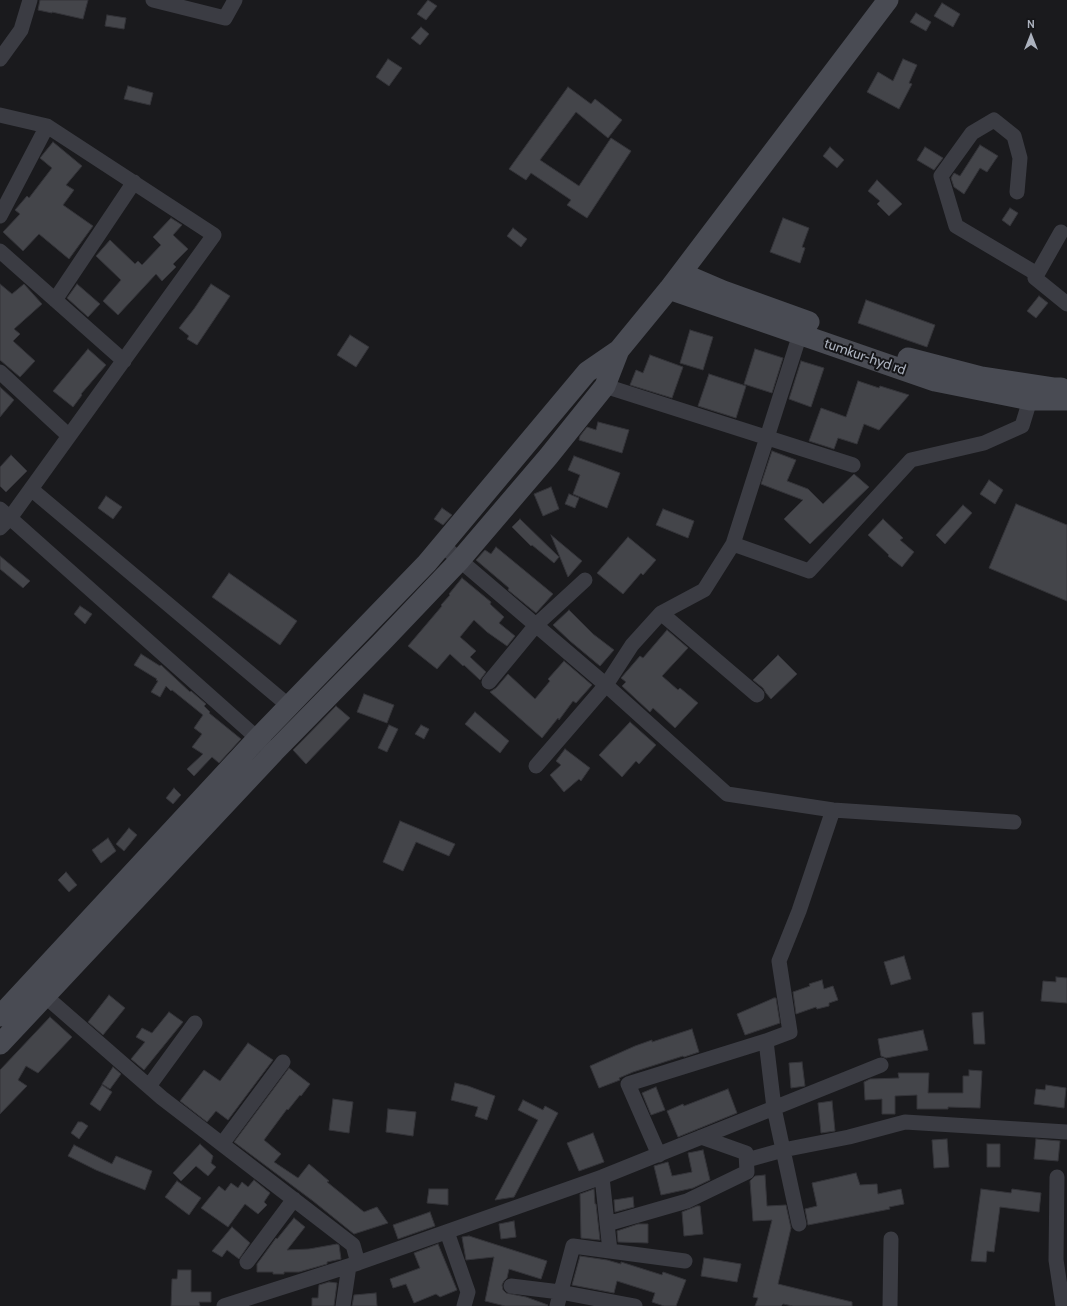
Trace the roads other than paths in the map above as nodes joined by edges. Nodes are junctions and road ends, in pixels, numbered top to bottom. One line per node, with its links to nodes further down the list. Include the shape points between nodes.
1 (30, 0): 5 (street, via 21,30)
2 (154, 0): 3 (street, via 225,18)
3 (235, 0)
4 (888, 0): 14 (main road)
5 (0, 59)
6 (0, 115): 7 (street)
7 (47, 126): 8 (street); 10 (street)
8 (134, 182): 15 (street); 19 (street, via 214,234)
9 (1017, 192): 13 (street, via 1020,158 1014,136 994,120 972,133 941,176 956,226)
10 (0, 216)
11 (1061, 232): 13 (street)
12 (0, 251): 15 (street)
13 (1037, 274): 16 (street, via 1034,278)
14 (675, 281): 17 (main road, tumkur-hyd rd); 18 (main road); 22 (main road, via 723,291 909,358 980,377 1053,388)
15 (55, 300): 19 (street)
16 (1067, 304)
17 (800, 334): 23 (main road, tumkur-hyd rd, via 935,380); 26 (street)
18 (619, 350): 21 (main road); 31 (main road, via 587,372)
19 (124, 361): 25 (street)
20 (0, 372): 25 (street)
21 (605, 386): 26 (street); 32 (main road)
22 (1067, 387)
23 (1030, 400): 24 (main road, tumkur-hyd rd); 30 (street, via 1022,426 984,443 911,460 809,571)
24 (1067, 400)
25 (69, 436): 28 (street)
26 (767, 437): 27 (street); 30 (street)
27 (853, 466)
28 (30, 489): 29 (street); 39 (street)
29 (3, 518): 40 (street)
30 (733, 544): 34 (street, via 704,590)
31 (442, 545): 32 (street); 39 (main road, via 428,563)
32 (460, 560): 35 (street); 41 (main road)
33 (585, 580): 35 (street)
34 (660, 613): 37 (street, via 632,645); 38 (street)
35 (536, 625): 36 (street); 37 (street)
36 (489, 682)
37 (606, 685): 42 (street); 43 (street, via 727,794)
38 (757, 695)
39 (289, 706): 40 (main road)
40 (258, 738): 41 (street); 45 (main road)
41 (274, 752): 45 (main road)
42 (536, 766)
43 (833, 810): 44 (street); 48 (street, via 779,961 790,1032)
44 (1014, 822)
45 (37, 989): 46 (main road); 49 (main road); 52 (street)
46 (0, 1016)
47 (195, 1023): 52 (street)
48 (766, 1041): 53 (street); 58 (street, via 628,1084)
49 (0, 1044)
50 (283, 1062): 56 (street)
51 (881, 1065): 53 (street)
52 (149, 1086): 56 (street)
53 (774, 1108): 55 (street); 57 (street)
54 (1067, 1132): 57 (street, via 905,1122 849,1137)
55 (701, 1137): 58 (street); 59 (street, via 746,1153)
56 (222, 1144): 62 (street)
57 (783, 1150): 59 (street); 64 (street)
58 (659, 1155): 60 (street)
59 (747, 1160): 63 (street, via 747,1172 686,1201)
60 (602, 1177): 63 (street); 65 (street)
61 (1057, 1177): 78 (street, via 1056,1260)
62 (294, 1199): 68 (street); 70 (street, via 353,1245)
63 (607, 1224): 67 (street)
64 (799, 1224)
65 (447, 1232): 70 (street); 75 (street, via 468,1292)
66 (891, 1239): 77 (street)
67 (610, 1251): 69 (street); 72 (street, via 573,1246)
68 (247, 1262)
69 (685, 1262)
70 (354, 1264): 73 (street); 74 (street)
71 (511, 1286): 72 (street)
72 (559, 1299): 76 (street)
73 (224, 1306)
74 (343, 1306)
75 (464, 1306)
76 (635, 1306)
77 (890, 1306)
78 (1063, 1306)

